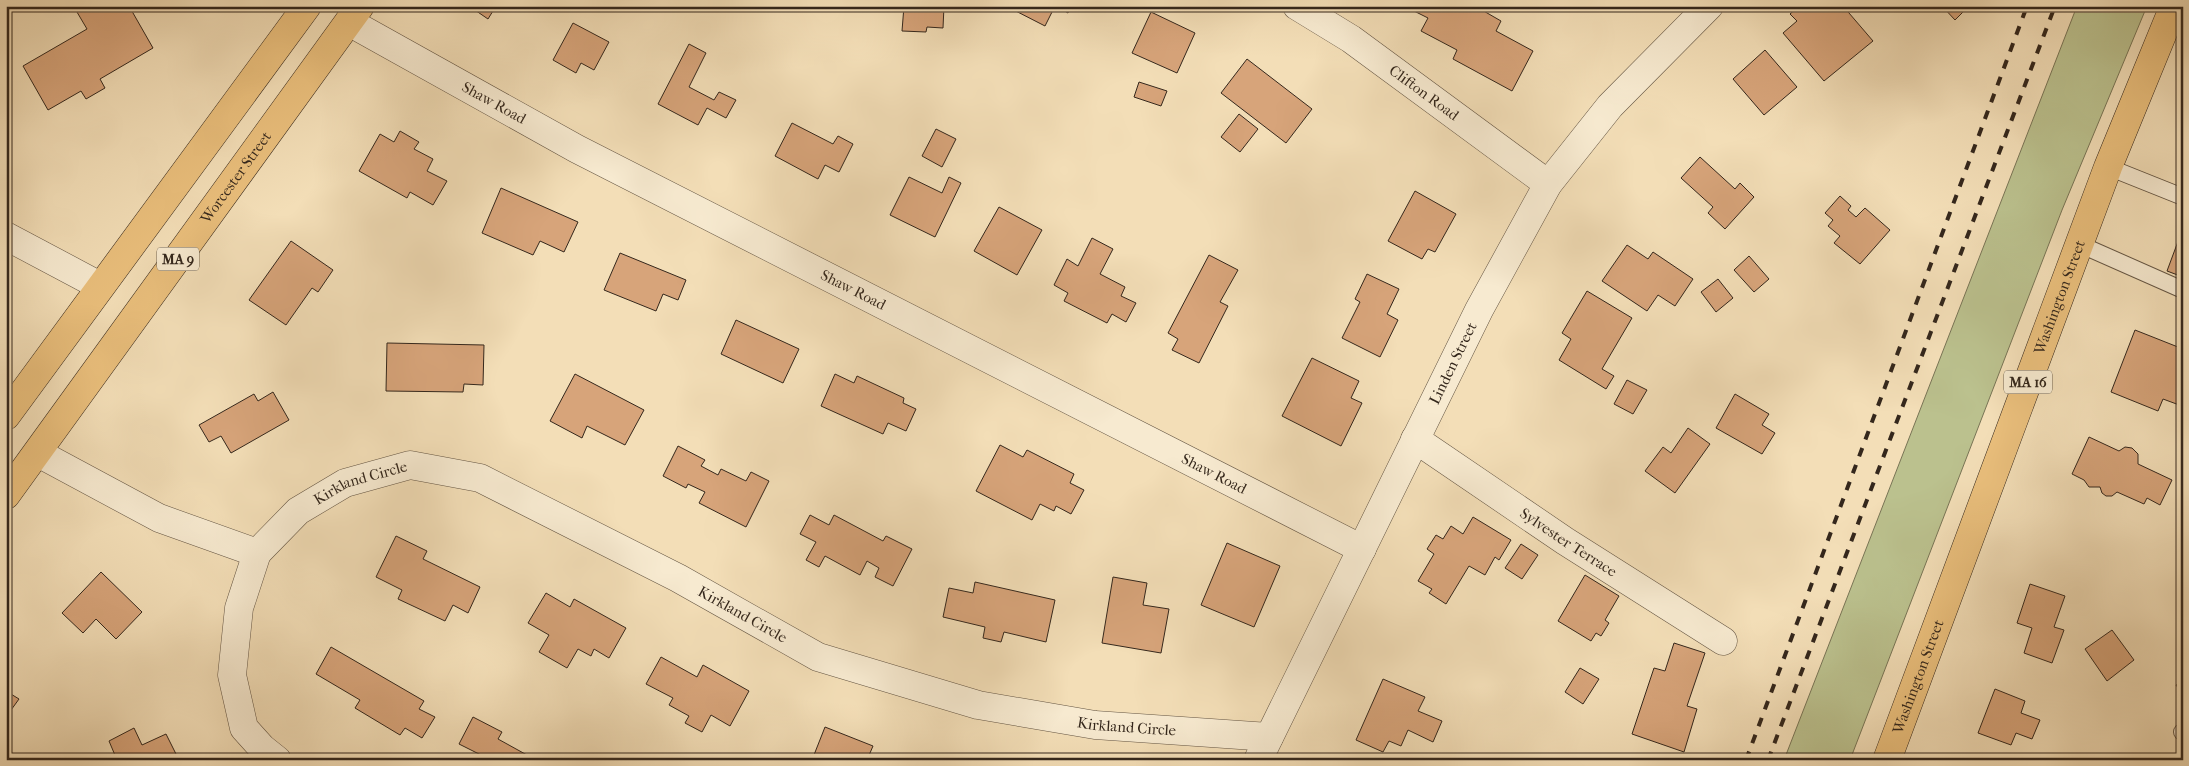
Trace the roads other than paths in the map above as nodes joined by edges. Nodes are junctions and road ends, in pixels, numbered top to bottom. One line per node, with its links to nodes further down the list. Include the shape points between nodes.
1 (307, 6): 11 (main road)
2 (1297, 6): 7 (street, Clifton Road, via 1351,39)
3 (1708, 6): 7 (street, Linden Street, via 1610,106)
4 (2174, 6): 6 (main road, Washington Street / MA 16)
5 (355, 14): 15 (main road, Worcester Street / MA 9); 17 (street, Shaw Road, via 577,149)
6 (2108, 167): 8 (lane); 10 (main road, Washington Street / MA 16)
7 (1548, 184): 14 (street, Linden Street, via 1479,310)
8 (2183, 197)
9 (6, 236): 11 (street)
10 (2079, 244): 12 (lane); 22 (main road, Washington Street / MA 16)
11 (100, 286): 13 (main road)
12 (2183, 290)
13 (6, 416)
14 (1415, 439): 17 (street, Linden Street); 19 (street, Sylvester Terrace, via 1565,541)
15 (38, 453): 16 (main road, Worcester Street / MA 9); 18 (street, via 159,518)
16 (6, 495)
17 (1362, 549): 20 (street, Linden Street)
18 (257, 553): 20 (street, Kirkland Circle, via 298,511 345,483 410,465 480,478 678,578 818,657 978,705); 21 (street, Kirkland Circle, via 240,608 232,675 244,728)
19 (1724, 641)
20 (1264, 748)
21 (277, 760)
22 (1887, 760)

